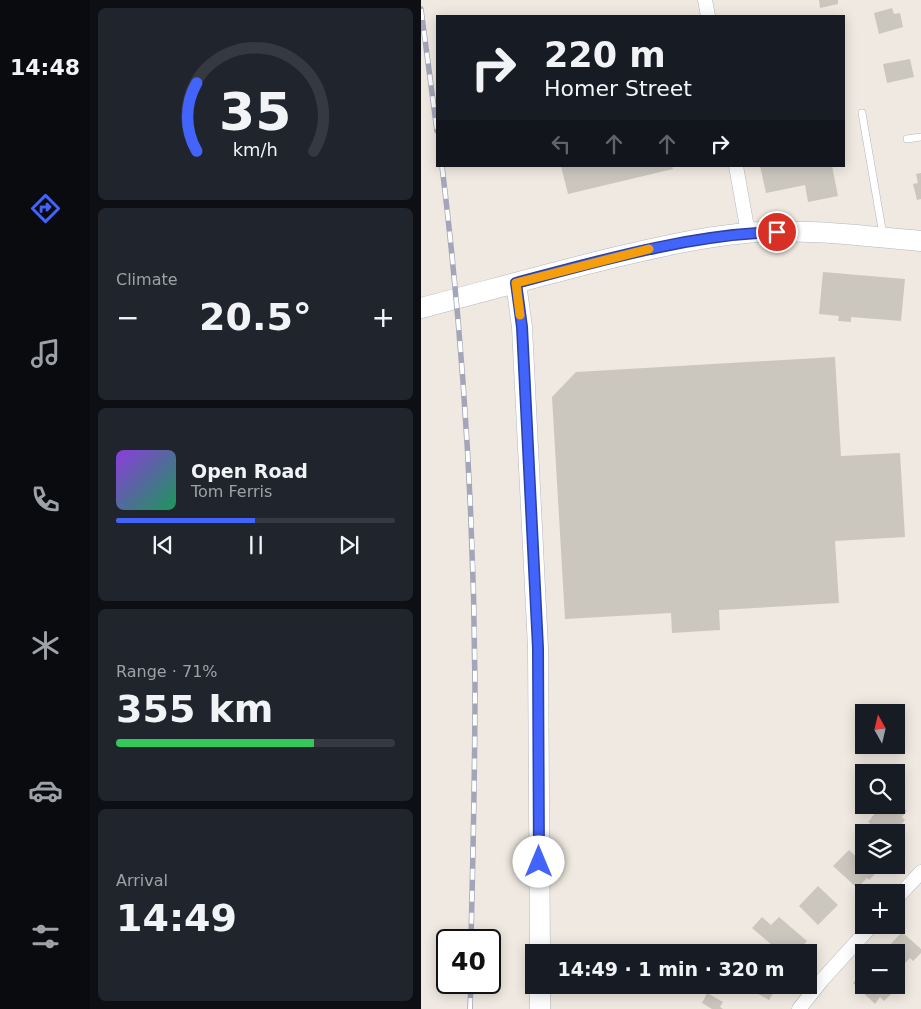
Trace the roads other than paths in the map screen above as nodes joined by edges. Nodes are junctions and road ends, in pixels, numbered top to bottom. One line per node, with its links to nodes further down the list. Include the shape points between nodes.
1 (705, 0): 2 (street)
2 (708, 15)
3 (861, 113): 8 (lane)
4 (921, 136): 5 (lane)
5 (907, 139)
6 (736, 167): 7 (street)
7 (748, 233): 8 (street, via 811,232); 10 (street, via 663,246)
8 (884, 238): 9 (street)
9 (921, 241)
10 (516, 283): 11 (street); 15 (street, via 522,337 538,648)
11 (421, 308)
12 (921, 872): 13 (street)
13 (905, 889)
14 (864, 934): 18 (street)
15 (540, 944)
16 (540, 994): 17 (street)
17 (540, 1009)
18 (799, 1009)

